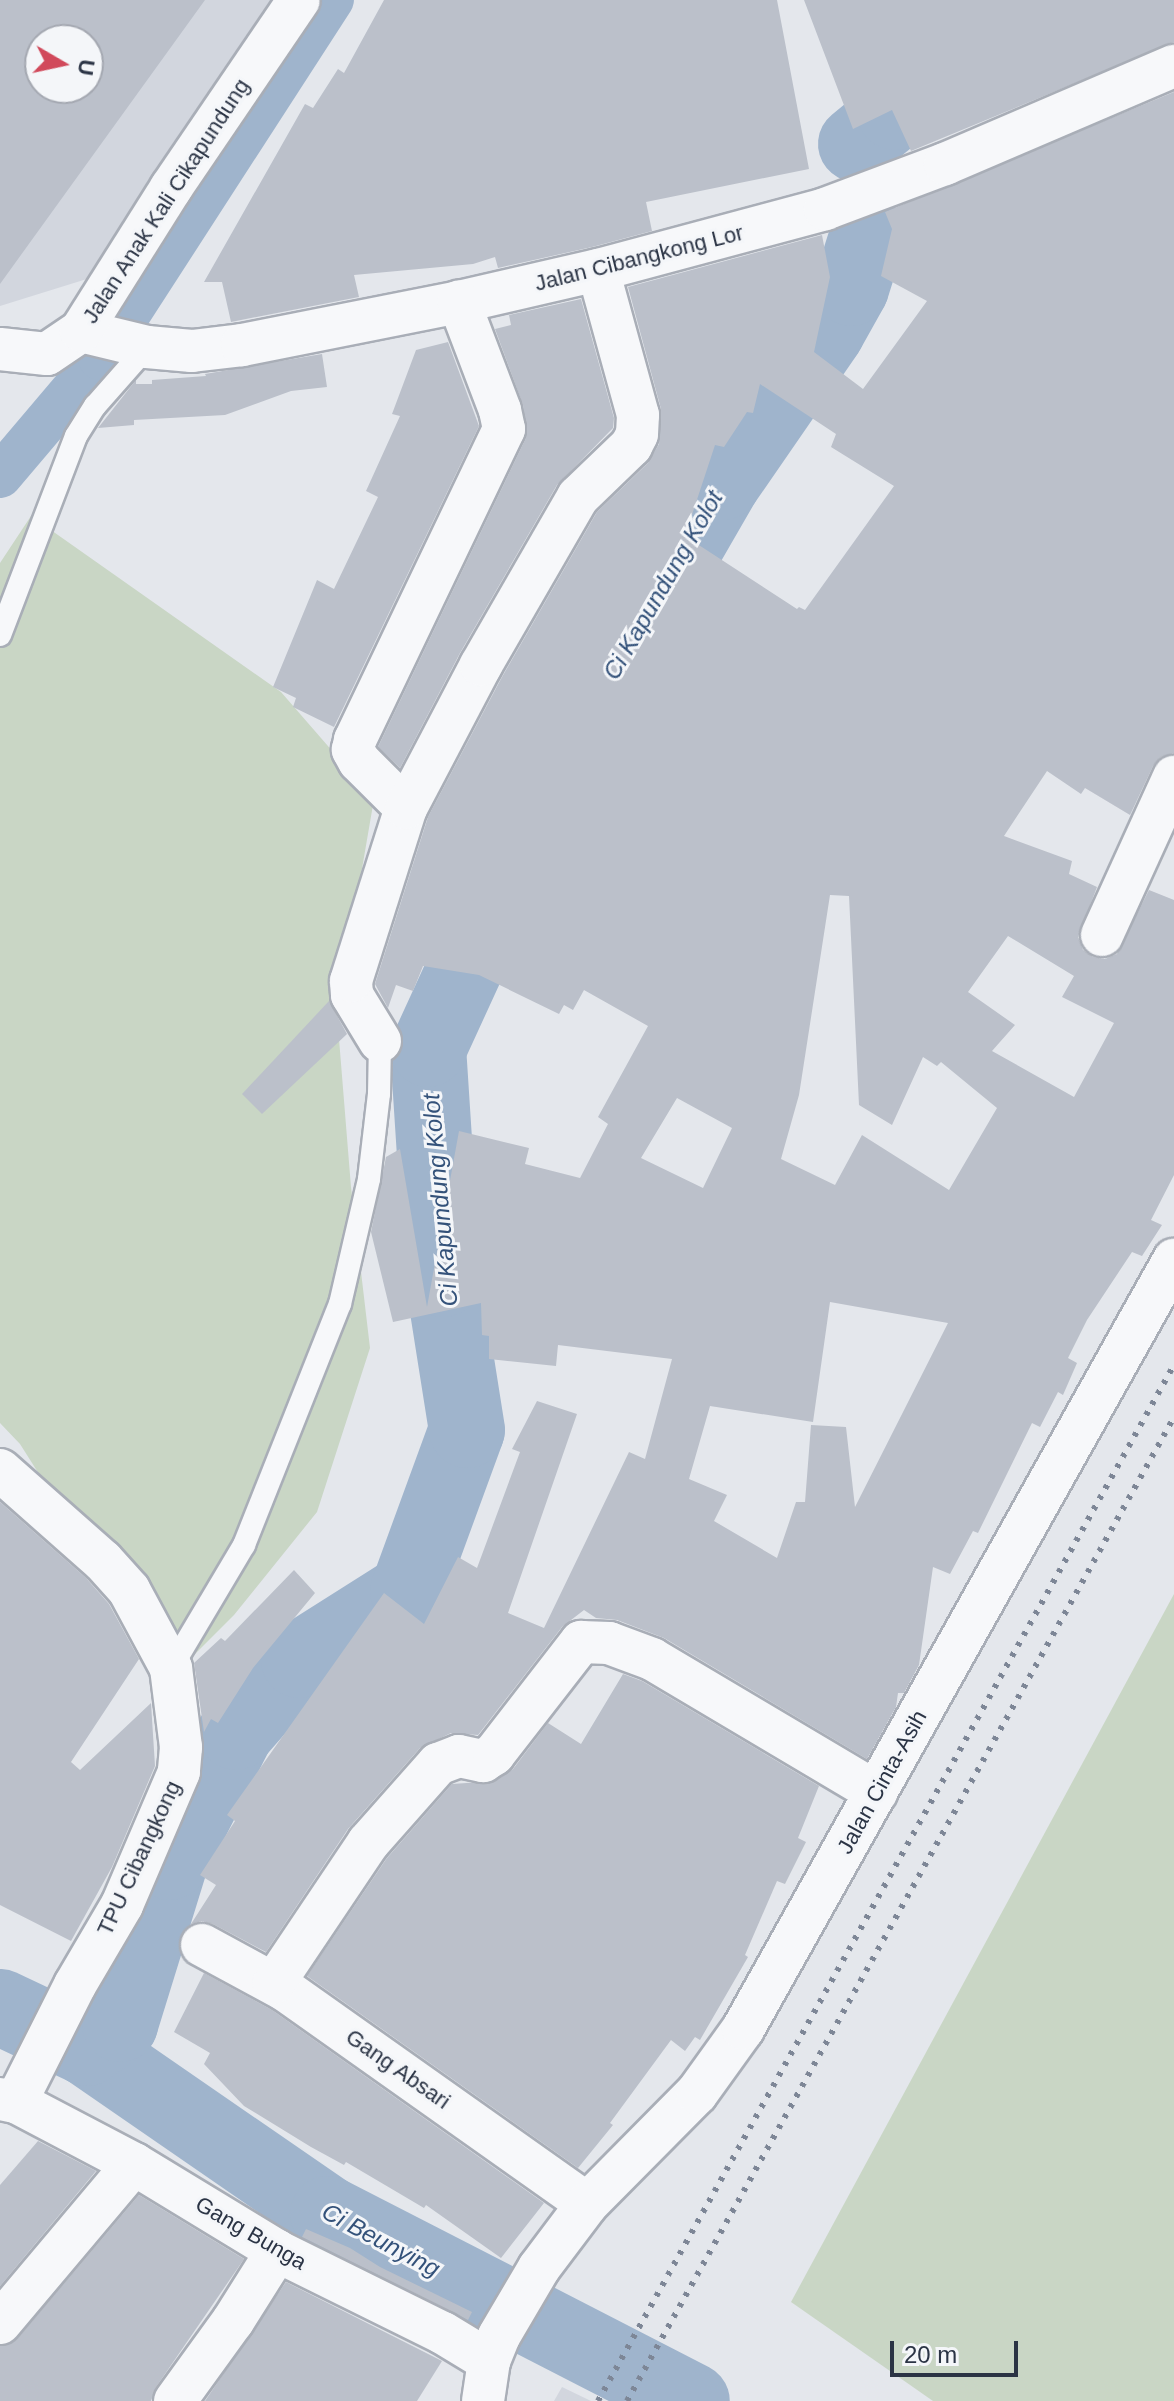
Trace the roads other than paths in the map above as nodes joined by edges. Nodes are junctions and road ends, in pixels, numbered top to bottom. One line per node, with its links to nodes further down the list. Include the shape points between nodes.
1 (299, 0): 5 (street, Jalan Anak Kali Cikapundung)
2 (1174, 66): 3 (street, Jalan Cibangkong Lor, via 825,209)
3 (598, 270): 4 (street, Jalan Cibangkong Lor); 9 (street, via 638,415 637,434 578,497)
4 (459, 302): 5 (street, Jalan Cibangkong Lor, via 192,351); 9 (street, via 504,429 353,750)
5 (114, 339): 6 (street, Jalan Anak Kali Cikapundung, via 47,354); 7 (lane, via 95,406 76,436)
6 (2, 350)
7 (0, 635)
8 (1174, 777): 10 (street)
9 (406, 808): 11 (street, via 351,981 352,995)
10 (1102, 935)
11 (371, 1028): 14 (lane, via 380,1085 369,1179 340,1304 244,1545)
12 (1174, 1260): 15 (street, Jalan Cinta-Asih)
13 (0, 1470): 14 (street, TPU Cibangkong, via 119,1576)
14 (171, 1668): 18 (street, TPU Cibangkong, via 180,1724 179,1772 122,1905)
15 (876, 1792): 17 (street, via 652,1659 588,1639 572,1649 494,1754 483,1761 459,1756 438,1764 368,1843); 20 (street, Jalan Cinta-Asih, via 723,2060)
16 (202, 1945): 17 (street, Gang Absari)
17 (274, 1983): 20 (street, Gang Absari)
18 (13, 2096): 19 (street, Gang Bunga)
19 (134, 2164): 21 (street, Gang Bunga); 22 (street)
20 (587, 2204): 23 (street, Jalan Cinta-Asih, via 539,2268)
21 (277, 2251): 23 (street, Gang Bunga, via 443,2333); 24 (street)
22 (0, 2323)
23 (490, 2366)
24 (175, 2401)

